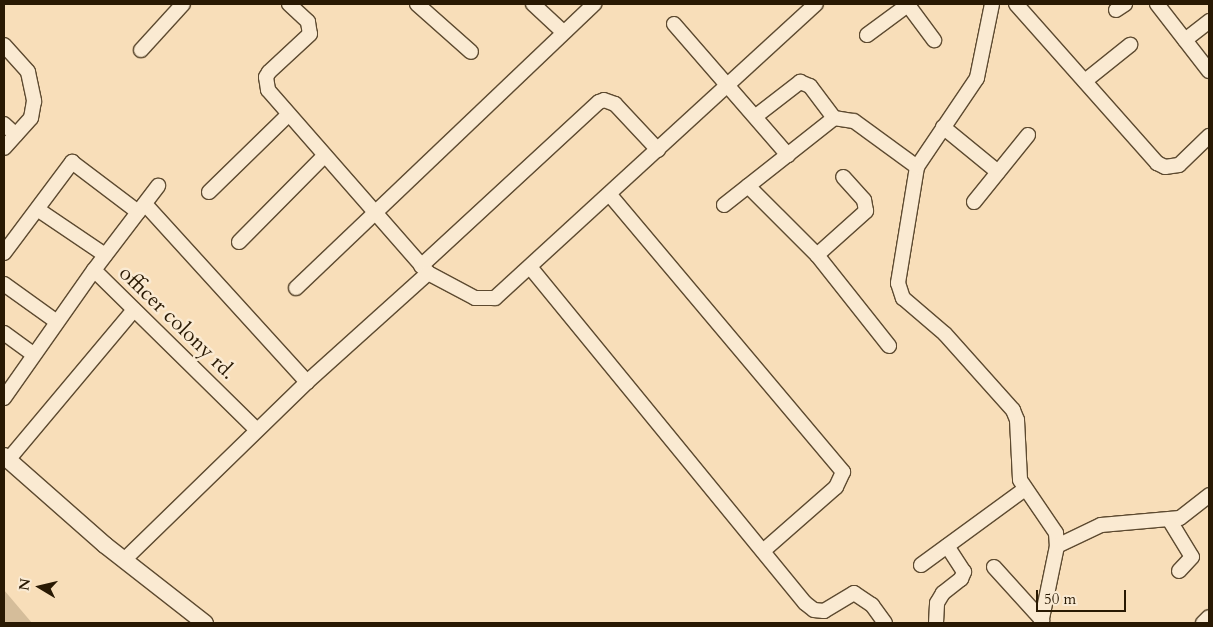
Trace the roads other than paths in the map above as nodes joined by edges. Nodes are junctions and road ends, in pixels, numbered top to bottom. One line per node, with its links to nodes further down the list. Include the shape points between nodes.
1 (183, 4): 19 (street)
2 (289, 4): 24 (street, via 308,22 310,34 269,72 266,84)
3 (417, 4): 20 (street)
4 (533, 4): 13 (street)
5 (594, 4): 13 (street)
6 (816, 4): 23 (street)
7 (909, 4): 14 (street); 15 (street)
8 (992, 4): 28 (street, via 977,78)
9 (1016, 4): 22 (street)
10 (1157, 4): 16 (street)
11 (1209, 21): 16 (street)
12 (674, 24): 23 (street)
13 (563, 32): 46 (street)
14 (868, 35)
15 (934, 40)
16 (1185, 40): 21 (street)
17 (1130, 44): 22 (street)
18 (4, 45): 29 (street, via 28,72 33,87 31,118)
19 (141, 50)
20 (471, 52)
21 (1209, 71)
22 (1085, 81): 31 (street, via 1164,167 1179,165)
23 (728, 85): 25 (street); 33 (street)
24 (288, 115): 35 (street); 41 (street)
25 (756, 116): 26 (street, via 800,82 810,86); 34 (street)
26 (834, 118): 34 (street); 36 (street, via 854,121)
27 (4, 124): 29 (street)
28 (943, 127): 36 (street); 37 (street)
29 (16, 135): 32 (street)
30 (1028, 135): 37 (street)
31 (1209, 136)
32 (4, 148)
33 (658, 150): 42 (street); 53 (street, via 615,104 604,100 599,102)
34 (788, 155): 40 (street)
35 (324, 156): 46 (street); 48 (street)
36 (917, 167): 66 (street, via 899,291 944,334 1013,410 1018,434 1017,466)
37 (998, 172): 43 (street)
38 (843, 177): 51 (street, via 864,200 866,211)
39 (158, 186): 45 (street)
40 (748, 186): 44 (street); 51 (street)
41 (209, 192)
42 (610, 194): 52 (street); 71 (street, via 843,472 836,487)
43 (974, 202)
44 (724, 204)
45 (141, 208): 49 (street, via 72,162); 50 (street); 62 (street)
46 (373, 211): 53 (street); 56 (street)
47 (43, 213): 50 (street)
48 (239, 242)
49 (4, 253)
50 (105, 255): 54 (street)
51 (817, 255): 60 (street)
52 (530, 267): 53 (street, via 495,298 486,300 475,298); 71 (street)
53 (424, 269): 62 (street)
54 (94, 270): 57 (street, officer colony rd.); 58 (street, officer colony rd.)
55 (4, 284): 58 (street)
56 (296, 288)
57 (134, 310): 64 (street, officer colony rd.); 65 (street)
58 (57, 322): 61 (street, officer colony rd.)
59 (4, 333): 61 (street)
60 (889, 346)
61 (34, 355): 63 (street, officer colony rd.)
62 (307, 382): 64 (street)
63 (4, 398)
64 (257, 430): 72 (street)
65 (6, 458): 72 (street)
66 (1025, 489): 69 (street); 70 (street, via 1052,522)
67 (1209, 495): 68 (street, via 1180,518)
68 (1170, 521): 70 (street, via 1102,525); 75 (street, via 1191,552 1191,561)
69 (947, 546): 73 (street); 80 (street, via 962,568 963,576 937,603)
70 (1057, 546): 77 (street)
71 (763, 551): 79 (street, via 814,610 824,611 854,592 872,604)
72 (124, 560): 78 (street)
73 (921, 565)
74 (994, 567): 77 (street)
75 (1179, 571)
76 (1209, 617): 81 (street)
77 (1041, 622)
78 (205, 623)
79 (885, 623)
80 (936, 623)
81 (1203, 623)

